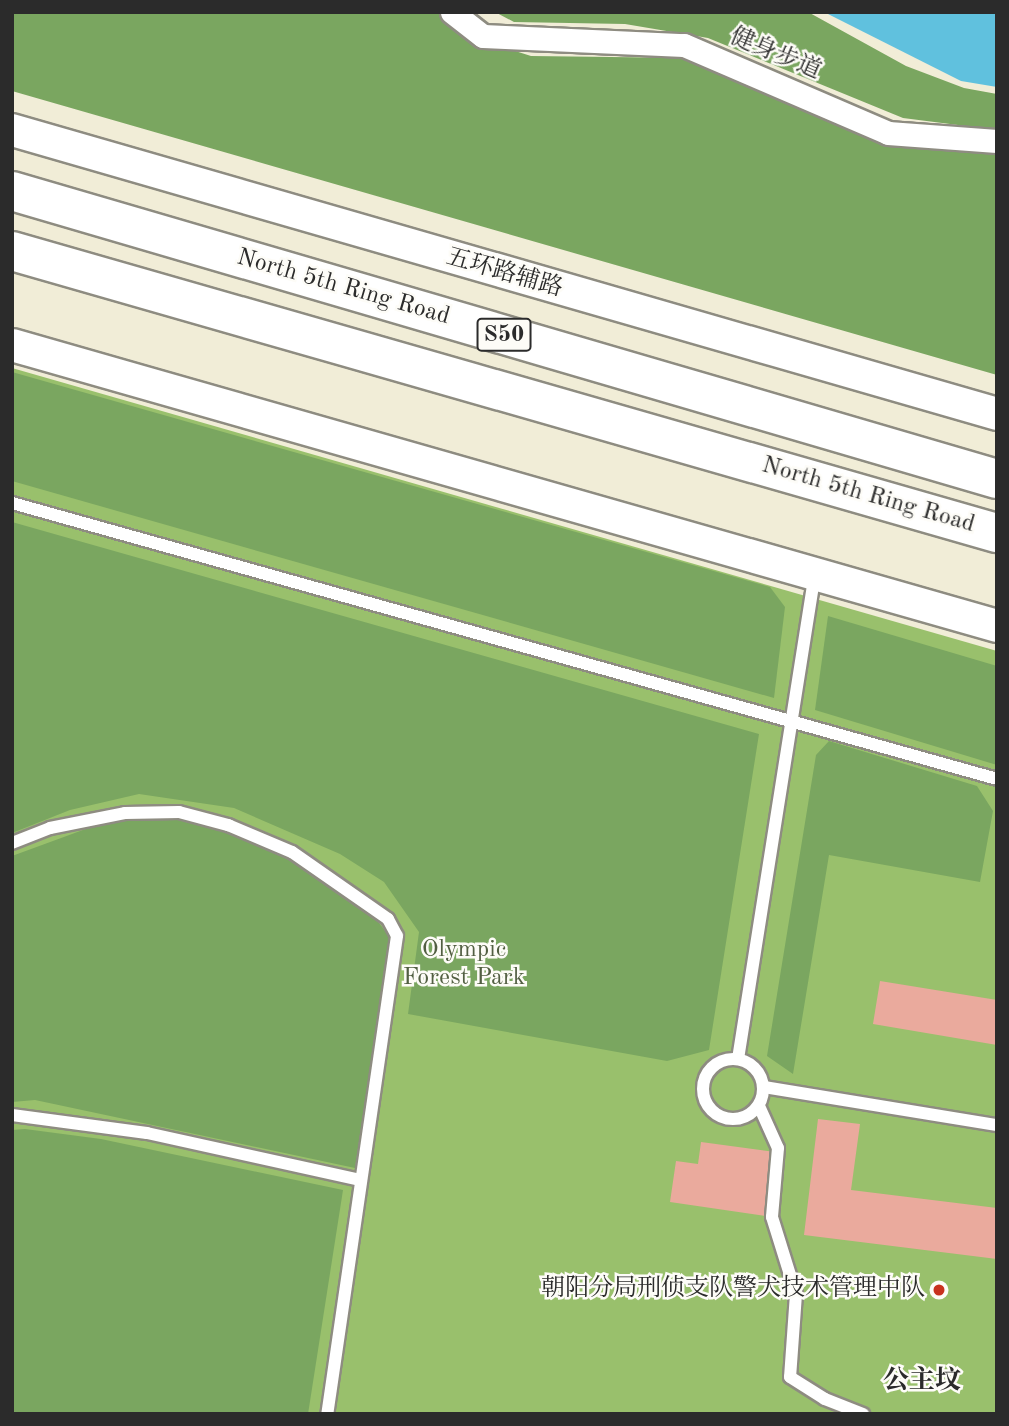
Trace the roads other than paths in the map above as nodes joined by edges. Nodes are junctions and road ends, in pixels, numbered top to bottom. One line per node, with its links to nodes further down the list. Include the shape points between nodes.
1 (452, 12): 3 (street, 健身步道, via 483,36 684,45 888,133)
2 (12, 130): 7 (street, 五环路辅路)
3 (997, 141)
4 (12, 191): 8 (highway, North 5th Ring Road / S50)
5 (19, 253): 10 (highway, North 5th Ring Road / S50)
6 (12, 345): 11 (street)
7 (997, 415)
8 (997, 479)
9 (12, 503): 13 (lane)
10 (997, 533)
11 (816, 575): 12 (street); 13 (lane)
12 (997, 626)
13 (790, 719): 14 (lane); 16 (lane)
14 (997, 779)
15 (12, 843): 21 (lane, via 50,828 125,813 180,812 228,825 292,852 388,919 397,936)
16 (738, 1059): 17 (lane, via 755,1068); 18 (lane, via 710,1069 703,1097 723,1118 743,1118)
17 (764, 1087): 18 (lane); 20 (lane)
18 (759, 1106): 23 (lane, via 778,1148 772,1217 796,1294 790,1377 825,1399)
19 (12, 1115): 21 (lane, via 147,1133)
20 (997, 1125)
21 (361, 1180): 22 (lane)
22 (327, 1414)
23 (863, 1414)

